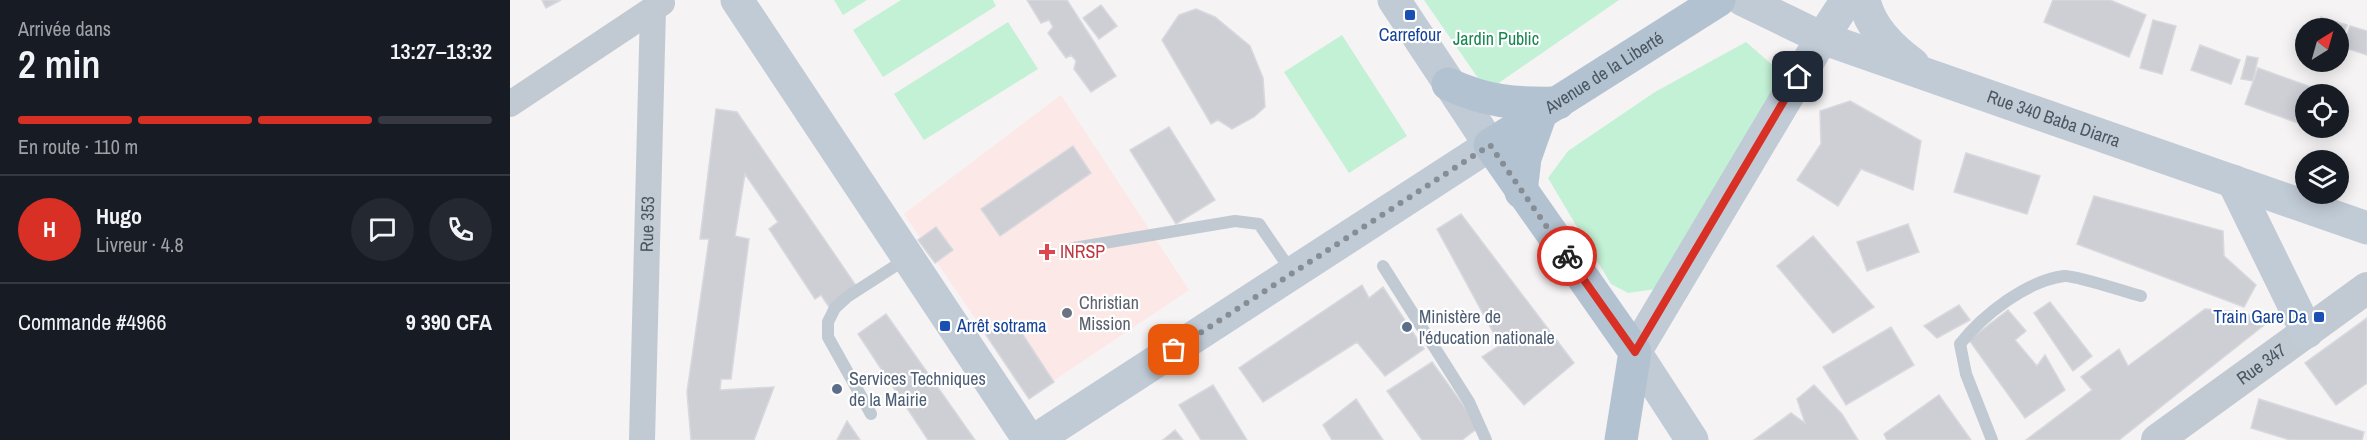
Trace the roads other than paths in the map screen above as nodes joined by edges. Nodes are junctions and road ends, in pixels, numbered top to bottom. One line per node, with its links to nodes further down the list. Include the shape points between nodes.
1 (737, 0): 18 (main road)
2 (1394, 0): 10 (main road)
3 (1719, 0): 12 (main road, Avenue de la Liberté)
4 (1743, 0): 8 (main road, Rue 340 Baba Diarra)
5 (1847, 0): 8 (main road)
6 (1864, 0): 9 (main road, via 1881,36)
7 (660, 5): 11 (street); 26 (street, Rue 353)
8 (1822, 38): 9 (main road, Rue 340 Baba Diarra); 24 (main road)
9 (1924, 72): 14 (main road, Rue 340 Baba Diarra)
10 (1448, 84): 12 (main road, via 1487,99); 13 (main road)
11 (510, 104)
12 (1550, 108): 13 (main road, Avenue de la Liberté); 15 (main road, via 1525,158)
13 (1490, 145): 15 (main road); 20 (main road)
14 (2233, 181): 16 (main road, Rue 340 Baba Diarra); 23 (main road)
15 (1521, 192): 24 (main road)
16 (2367, 228)
17 (1074, 248): 20 (lane, via 1235,221 1259,224)
18 (909, 257): 25 (lane, via 846,297 828,322 828,337); 27 (main road)
19 (1383, 266): 29 (lane, via 1469,402)
20 (1293, 273): 28 (main road)
21 (2367, 288): 23 (street, Rue 347)
22 (2141, 296): 32 (lane, via 2065,276 2031,287 1976,324 1960,344 1966,374)
23 (2307, 332): 33 (street, Rue 347)
24 (1635, 352): 30 (main road); 31 (main road)
25 (871, 414)
26 (642, 440)
27 (1029, 440)
28 (1035, 440)
29 (1486, 440)
30 (1621, 440)
31 (1692, 440)
32 (1992, 440)
33 (2157, 440)

